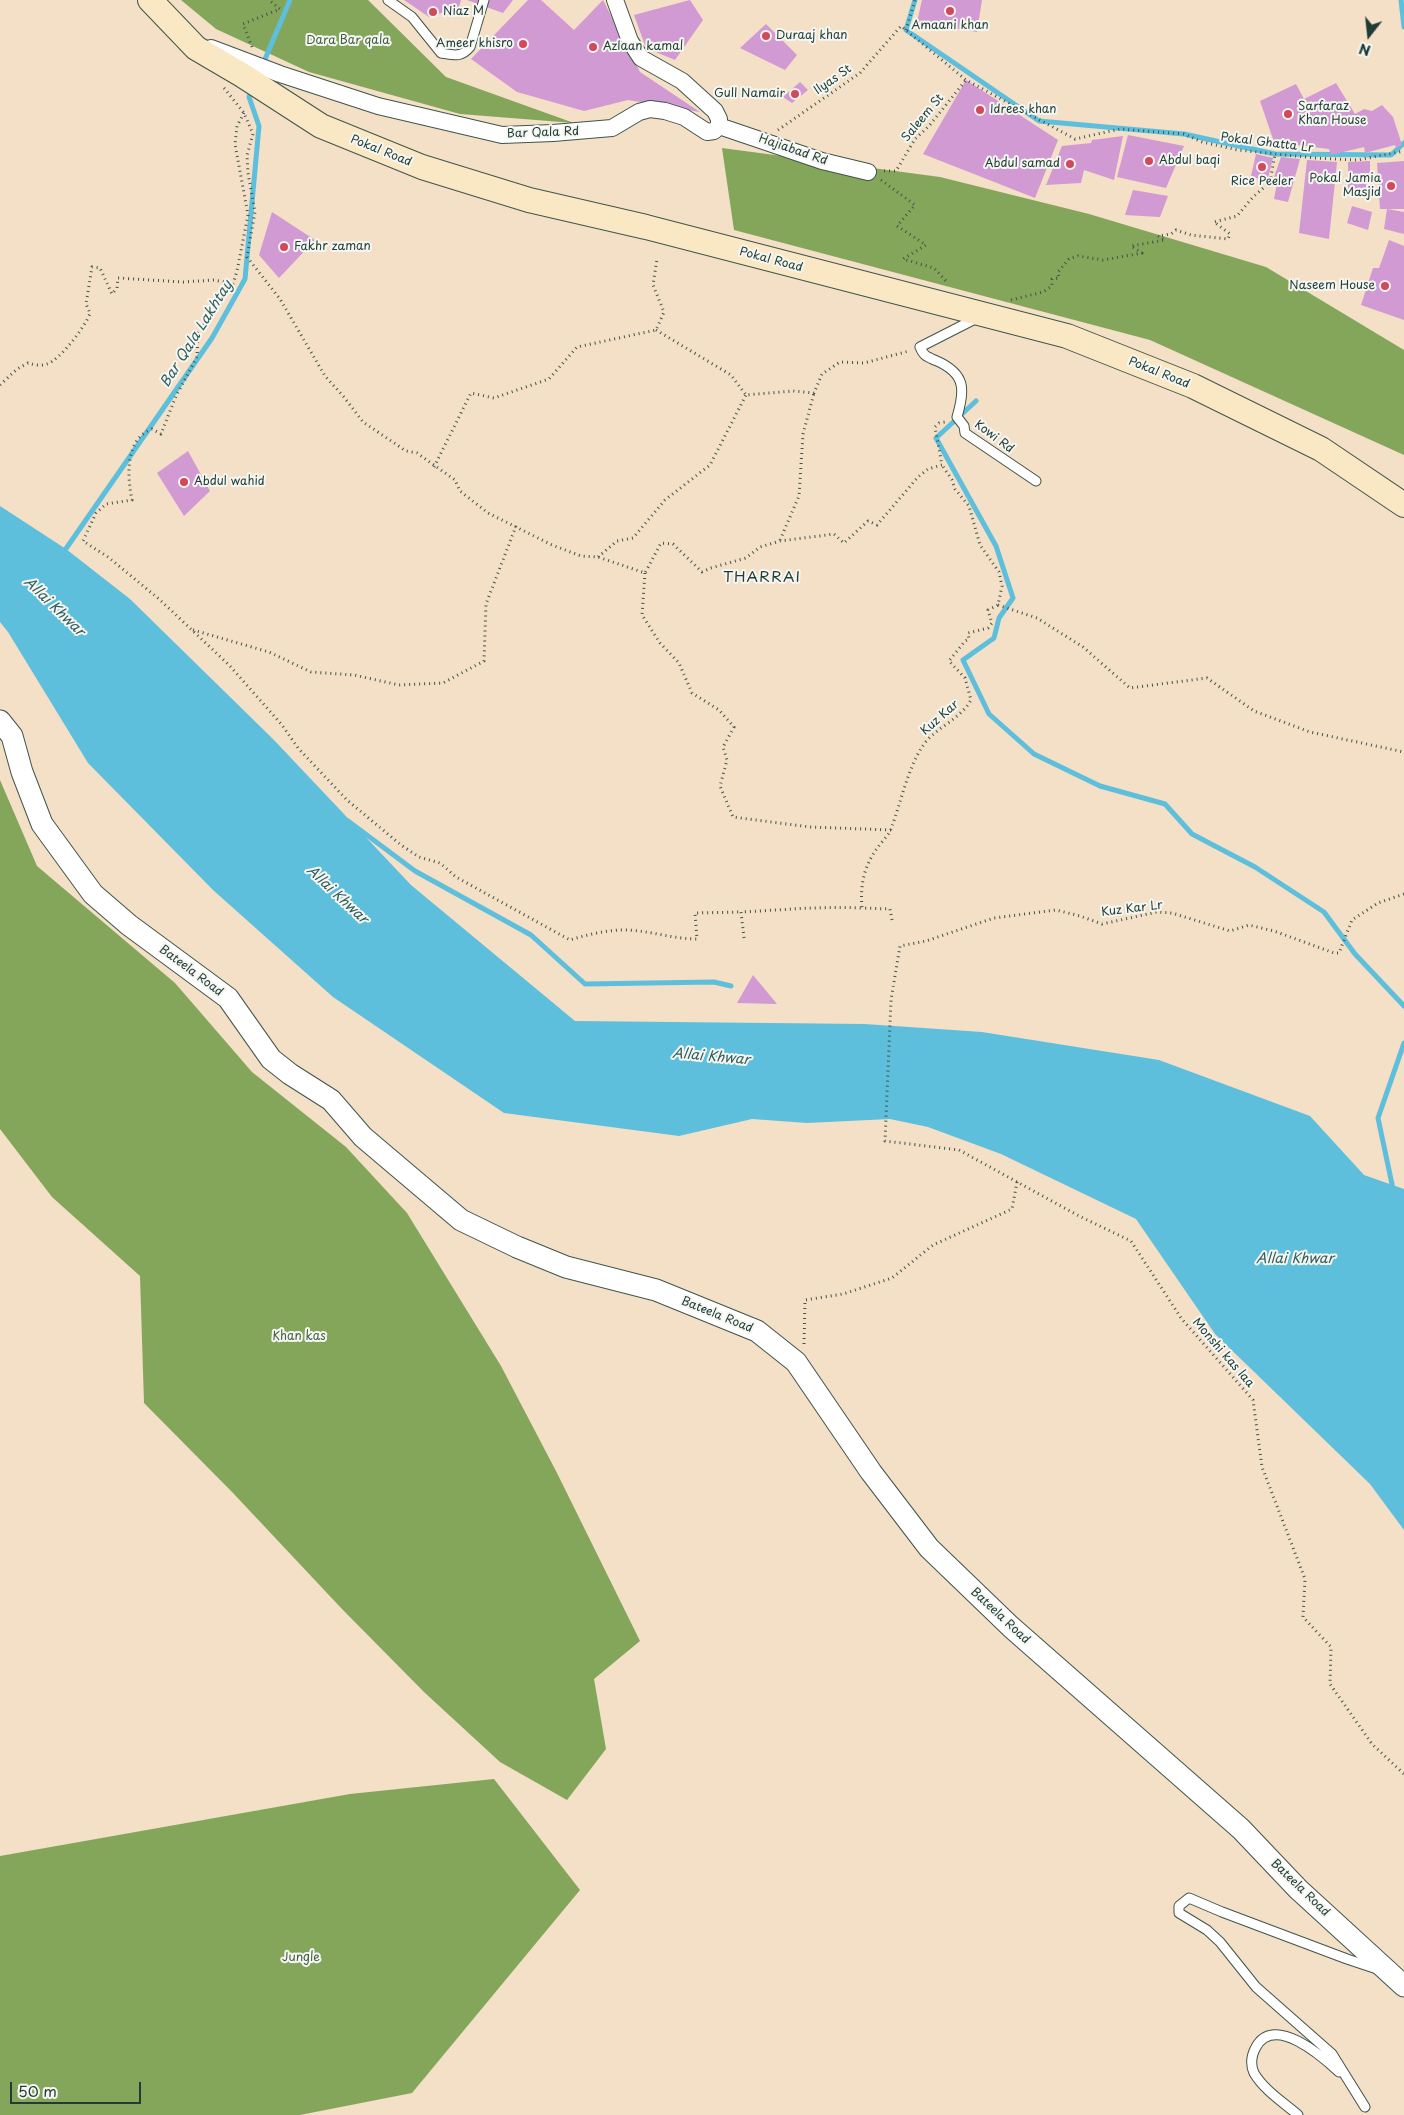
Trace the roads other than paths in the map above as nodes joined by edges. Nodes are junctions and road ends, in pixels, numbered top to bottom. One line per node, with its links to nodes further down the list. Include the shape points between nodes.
1 (150, 0): 5 (main road, Pokal Road)
2 (388, 0): 3 (lane, via 412,17 441,53 458,55 470,47)
3 (484, 0)
4 (615, 0): 6 (street, via 630,41 641,58 693,90 714,111)
5 (196, 48): 6 (street, Bar Qala Rd, via 213,48 378,106 502,134 612,128 650,109 684,117 707,132); 8 (main road, Pokal Road, via 321,126 422,167 529,200)
6 (719, 126): 7 (street, Hajiabad Rd, via 822,161)
7 (868, 172)
8 (986, 314): 9 (lane, Kowi Rd, via 920,347 924,356 953,370 960,382 963,390 958,417 965,434); 10 (main road, Pokal Road, via 1067,336 1192,386 1321,449)
9 (1036, 482)
10 (1404, 505)
11 (0, 721): 12 (street, Bateela Road, via 12,736 42,824 92,894 228,998 271,1059 332,1100 364,1137 461,1220 566,1267 656,1290 757,1331 796,1362 871,1472 929,1548 1011,1627 1241,1829 1298,1889)
12 (1387, 1972): 13 (street, Bateela Road); 14 (lane, via 1347,1960 1203,1902 1189,1898 1179,1906 1179,1913 1184,1918 1207,1930 1256,1987 1332,2054)
13 (1404, 1986)
14 (1349, 2080): 15 (lane); 16 (lane, via 1303,2044 1286,2036 1266,2036 1253,2053 1251,2063 1254,2072 1263,2085)
15 (1365, 2107)
16 (1298, 2115)

